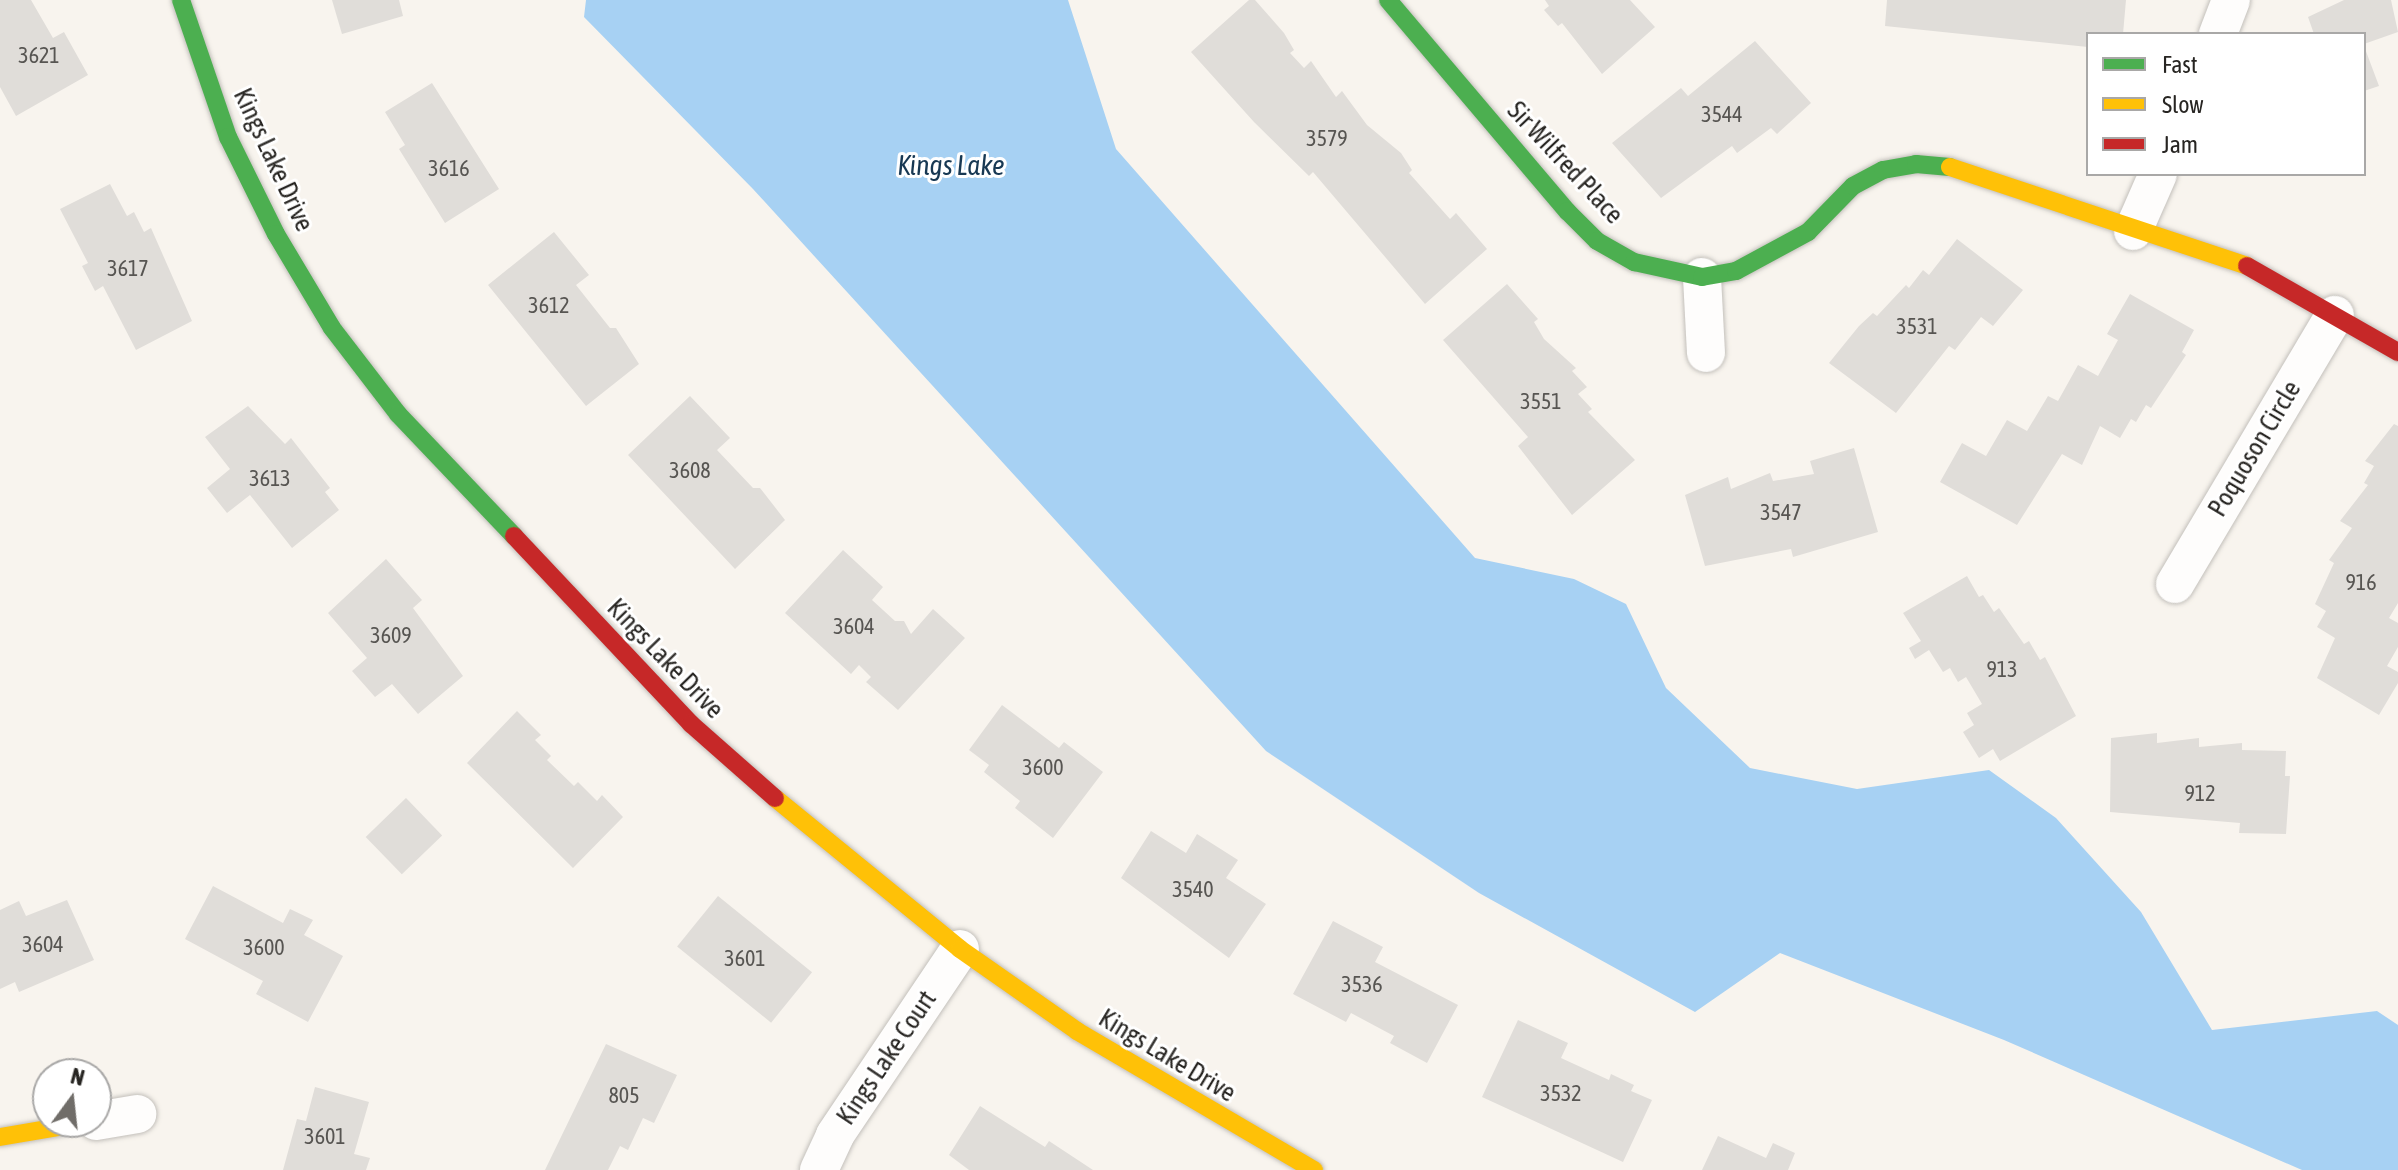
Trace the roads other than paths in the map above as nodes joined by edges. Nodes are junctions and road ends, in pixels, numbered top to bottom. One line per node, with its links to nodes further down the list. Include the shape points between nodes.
1 (181, 0): 12 (street, Kings Lake Drive, via 228,137 276,234 332,328 398,414 691,724 826,843)
2 (1388, 0): 7 (street, Sir Wilfred Place, via 1597,241 1634,262)
3 (2231, 0): 4 (street)
4 (2219, 32)
5 (2157, 176): 6 (street)
6 (2133, 231): 7 (street, Sir Wilfred Place, via 1949,167 1916,164 1883,170 1853,186 1808,232 1770,257); 8 (street, Sir Wilfred Place, via 2247,266)
7 (1702, 277): 10 (street)
8 (2335, 315): 9 (street, Sir Wilfred Place); 11 (street, Poquoson Circle)
9 (2398, 352)
10 (1706, 353)
11 (2175, 584)
12 (960, 949): 17 (street, Kings Lake Court, via 835,1135); 18 (street, Kings Lake Drive, via 1077,1031)
13 (137, 1114): 14 (street)
14 (112, 1118)
15 (32, 1132): 16 (street)
16 (0, 1137)
17 (819, 1170)
18 (1314, 1170)

